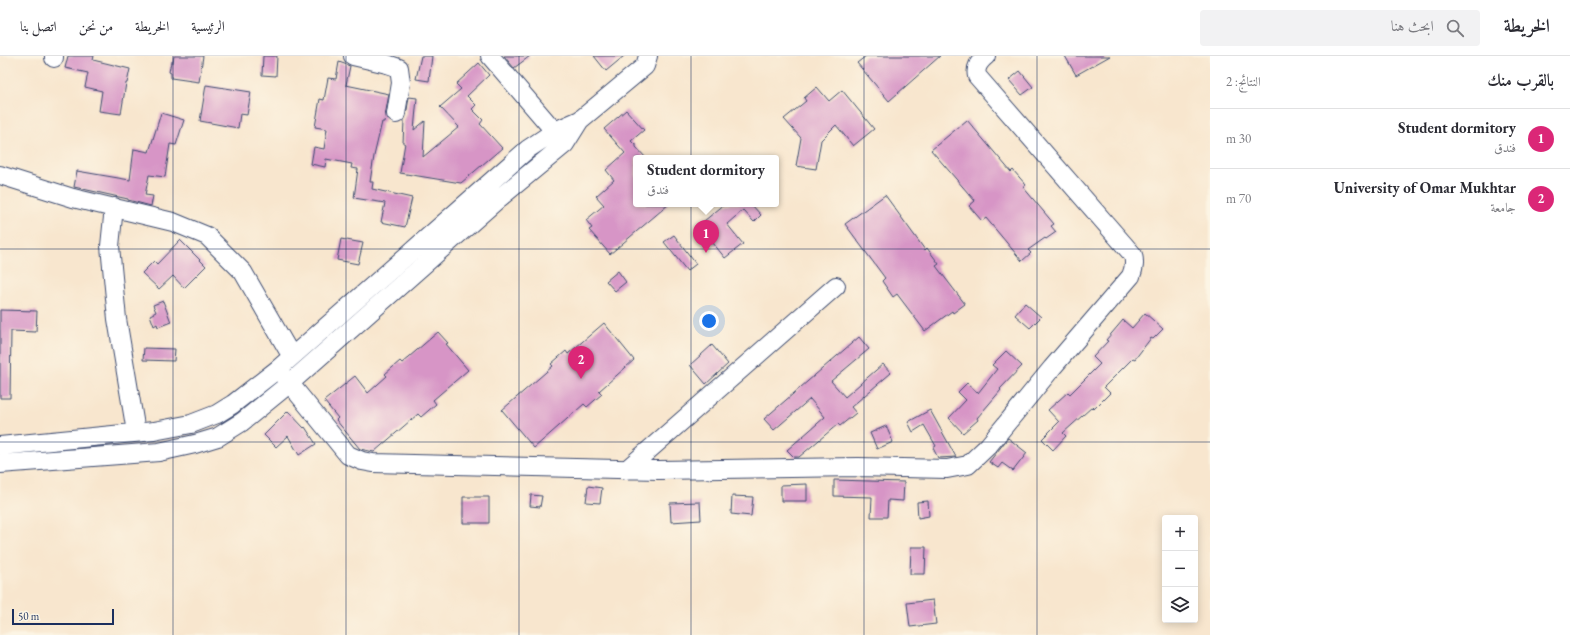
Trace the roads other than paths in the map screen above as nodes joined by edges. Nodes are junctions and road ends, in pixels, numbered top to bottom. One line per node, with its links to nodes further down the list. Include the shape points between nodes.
1 (353, 56): 5 (street, via 399,68 401,83)
2 (490, 56): 6 (street)
3 (648, 56): 6 (street, via 645,66)
4 (986, 56): 16 (street, via 977,68 977,76 1133,254 1135,262 1131,276 988,446 968,465 947,469 858,467)
5 (396, 114)
6 (560, 138): 10 (street, via 528,148); 12 (street, via 497,200)
7 (0, 175): 8 (street, via 73,198)
8 (114, 207): 10 (street, via 172,222 207,236 243,272); 13 (street, via 110,246 116,311)
9 (836, 286): 16 (street)
10 (292, 357): 11 (street)
11 (278, 369): 12 (street); 13 (street, via 217,414 191,424)
12 (290, 383): 15 (street, via 242,422 218,437 195,444 159,452); 16 (street, via 348,455 362,461 413,465)
13 (136, 432): 14 (street)
14 (0, 446)
15 (0, 464)
16 (626, 470)

